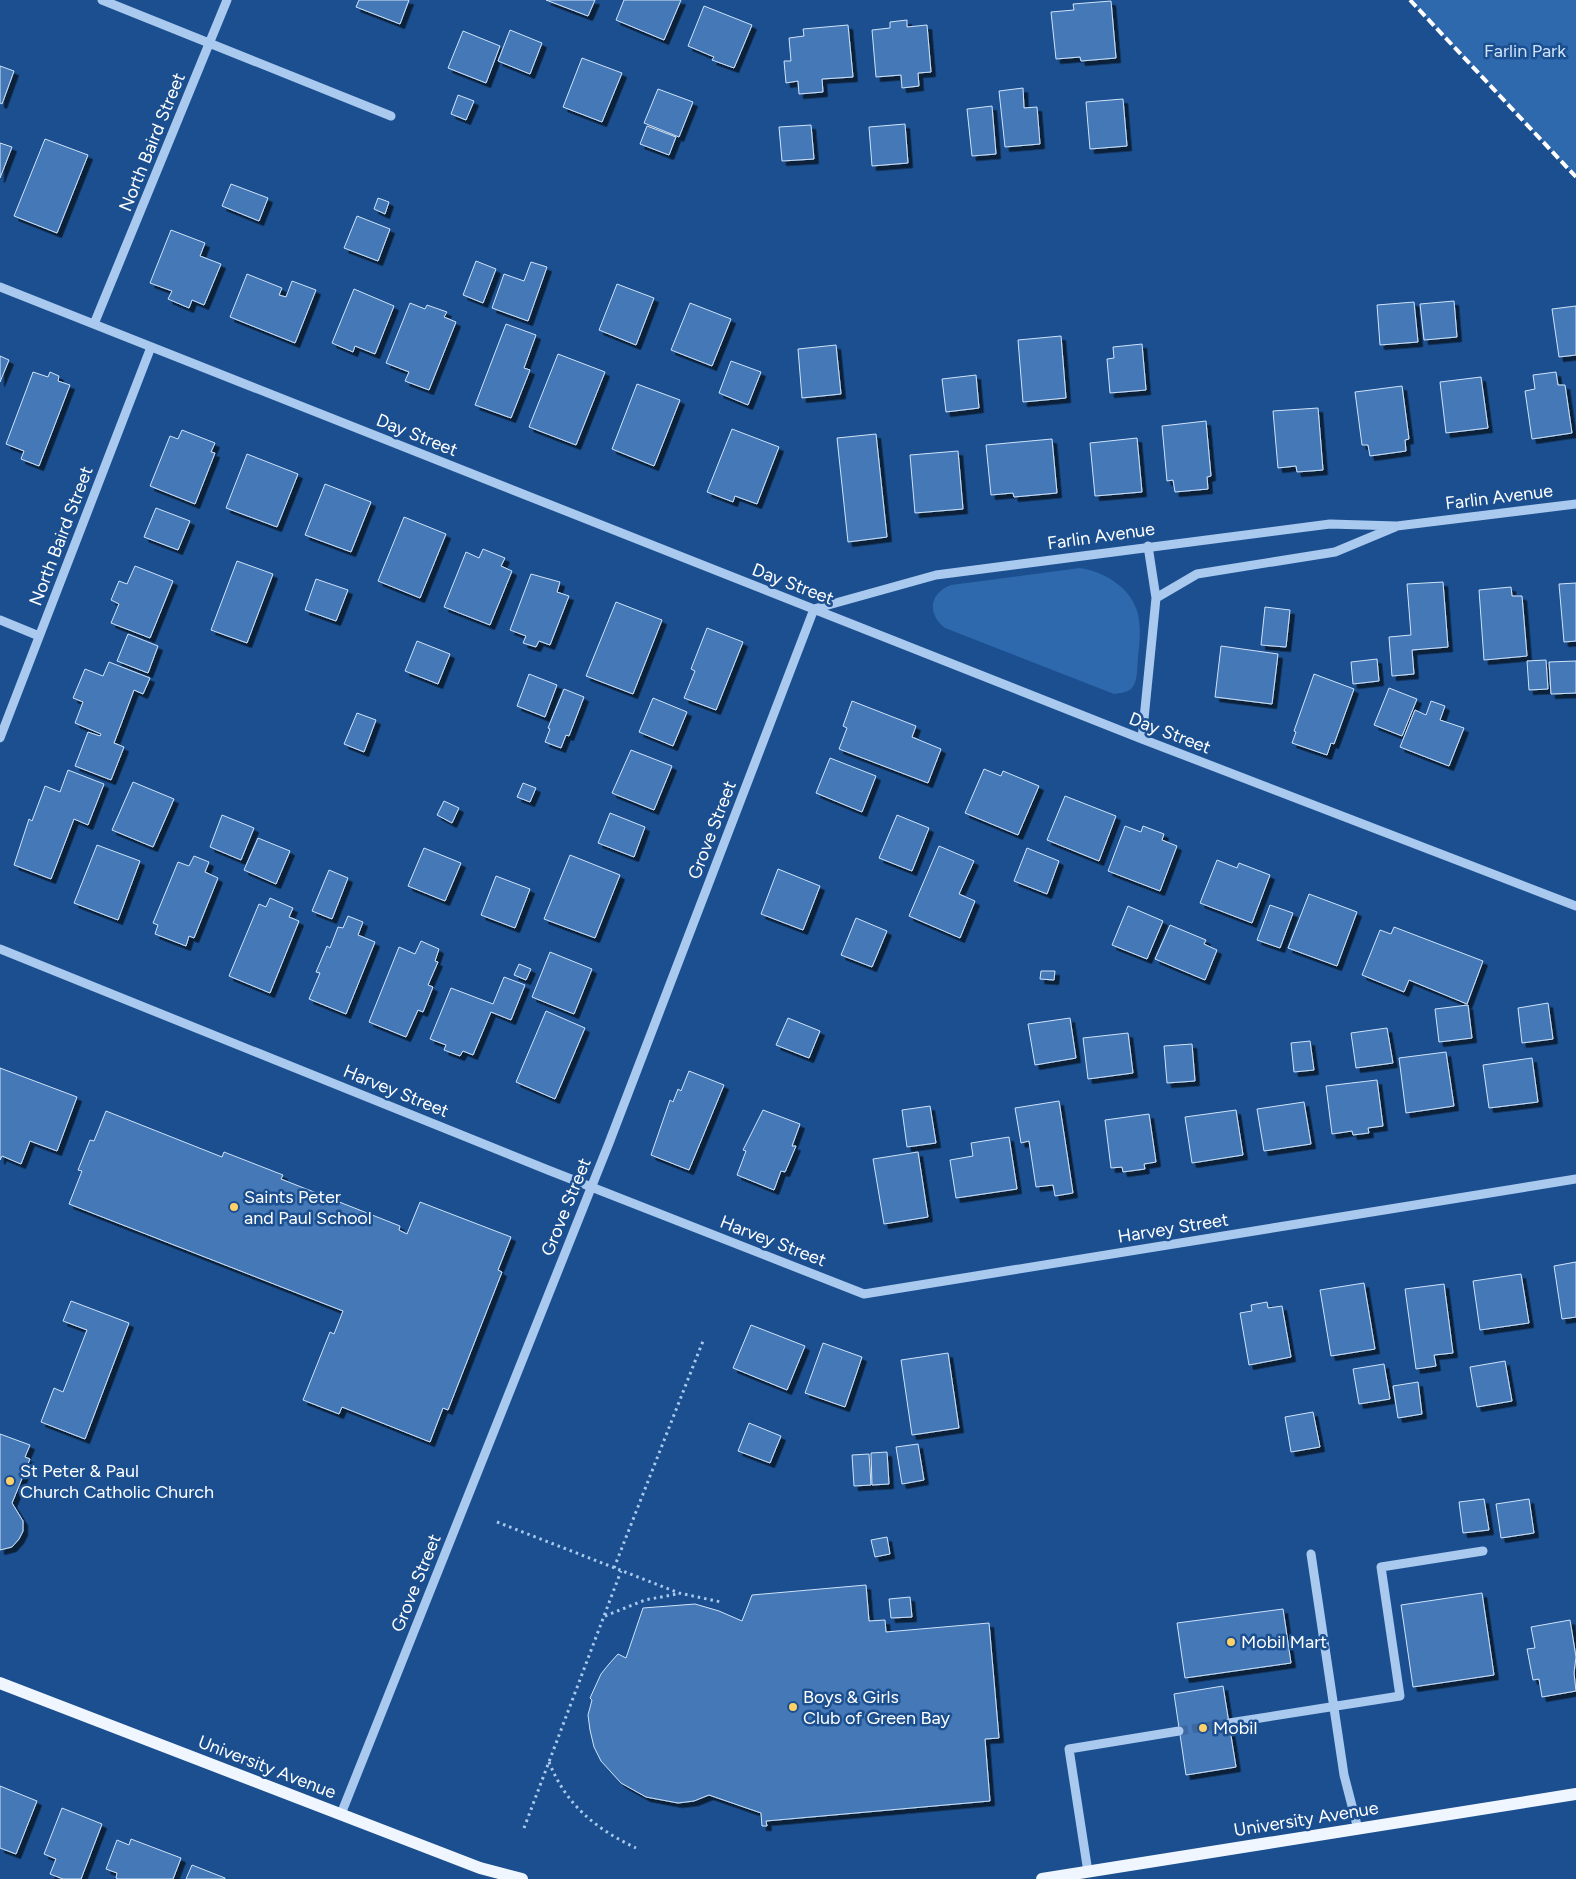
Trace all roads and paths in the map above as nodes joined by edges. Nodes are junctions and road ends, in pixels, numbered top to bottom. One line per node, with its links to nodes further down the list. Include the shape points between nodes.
1 (102, 0): 3 (street)
2 (227, 0): 3 (street, North Baird Street)
3 (211, 42): 4 (street); 6 (street, North Baird Street)
4 (391, 116)
5 (0, 287): 6 (street, Day Street)
6 (94, 324): 7 (street, Day Street)
7 (151, 347): 12 (street, Day Street); 14 (street, North Baird Street)
8 (1576, 504): 9 (street, Farlin Avenue)
9 (1397, 526): 10 (street, Farlin Avenue, via 1330,524); 11 (street, Farlin Avenue, via 1335,552 1197,574)
10 (1148, 546): 11 (street); 12 (street, Farlin Avenue, via 936,575)
11 (1156, 598): 16 (street)
12 (814, 609): 16 (street, Day Street); 20 (street, Grove Street)
13 (0, 620): 14 (street)
14 (39, 636): 15 (street, North Baird Street)
15 (0, 738)
16 (1142, 740): 17 (street, Day Street)
17 (1576, 906)
18 (0, 949): 20 (street, Harvey Street)
19 (1576, 1179): 20 (street, Harvey Street, via 864,1294)
20 (591, 1187): 36 (street, Grove Street)
21 (702, 1341): 25 (path)
22 (497, 1522): 25 (path)
23 (1483, 1551): 31 (street, via 1381,1567 1400,1696)
24 (1311, 1554): 31 (street)
25 (614, 1568): 26 (path)
26 (621, 1571): 27 (path); 29 (path)
27 (679, 1593): 28 (path); 29 (path, via 645,1600)
28 (721, 1602)
29 (604, 1616): 34 (path)
30 (0, 1683): 36 (main road, University Avenue)
31 (1332, 1707): 32 (street); 38 (street)
32 (1229, 1723)
33 (1180, 1731): 40 (street, via 1069,1749)
34 (549, 1762): 37 (path); 39 (path, via 558,1782 582,1813 600,1829)
35 (1576, 1794): 38 (main road, University Avenue)
36 (341, 1814): 41 (main road, University Avenue, via 480,1868)
37 (524, 1828)
38 (1358, 1829): 40 (main road, University Avenue)
39 (636, 1848)
40 (1088, 1872): 42 (main road, University Avenue)
41 (522, 1879)
42 (1042, 1879)

